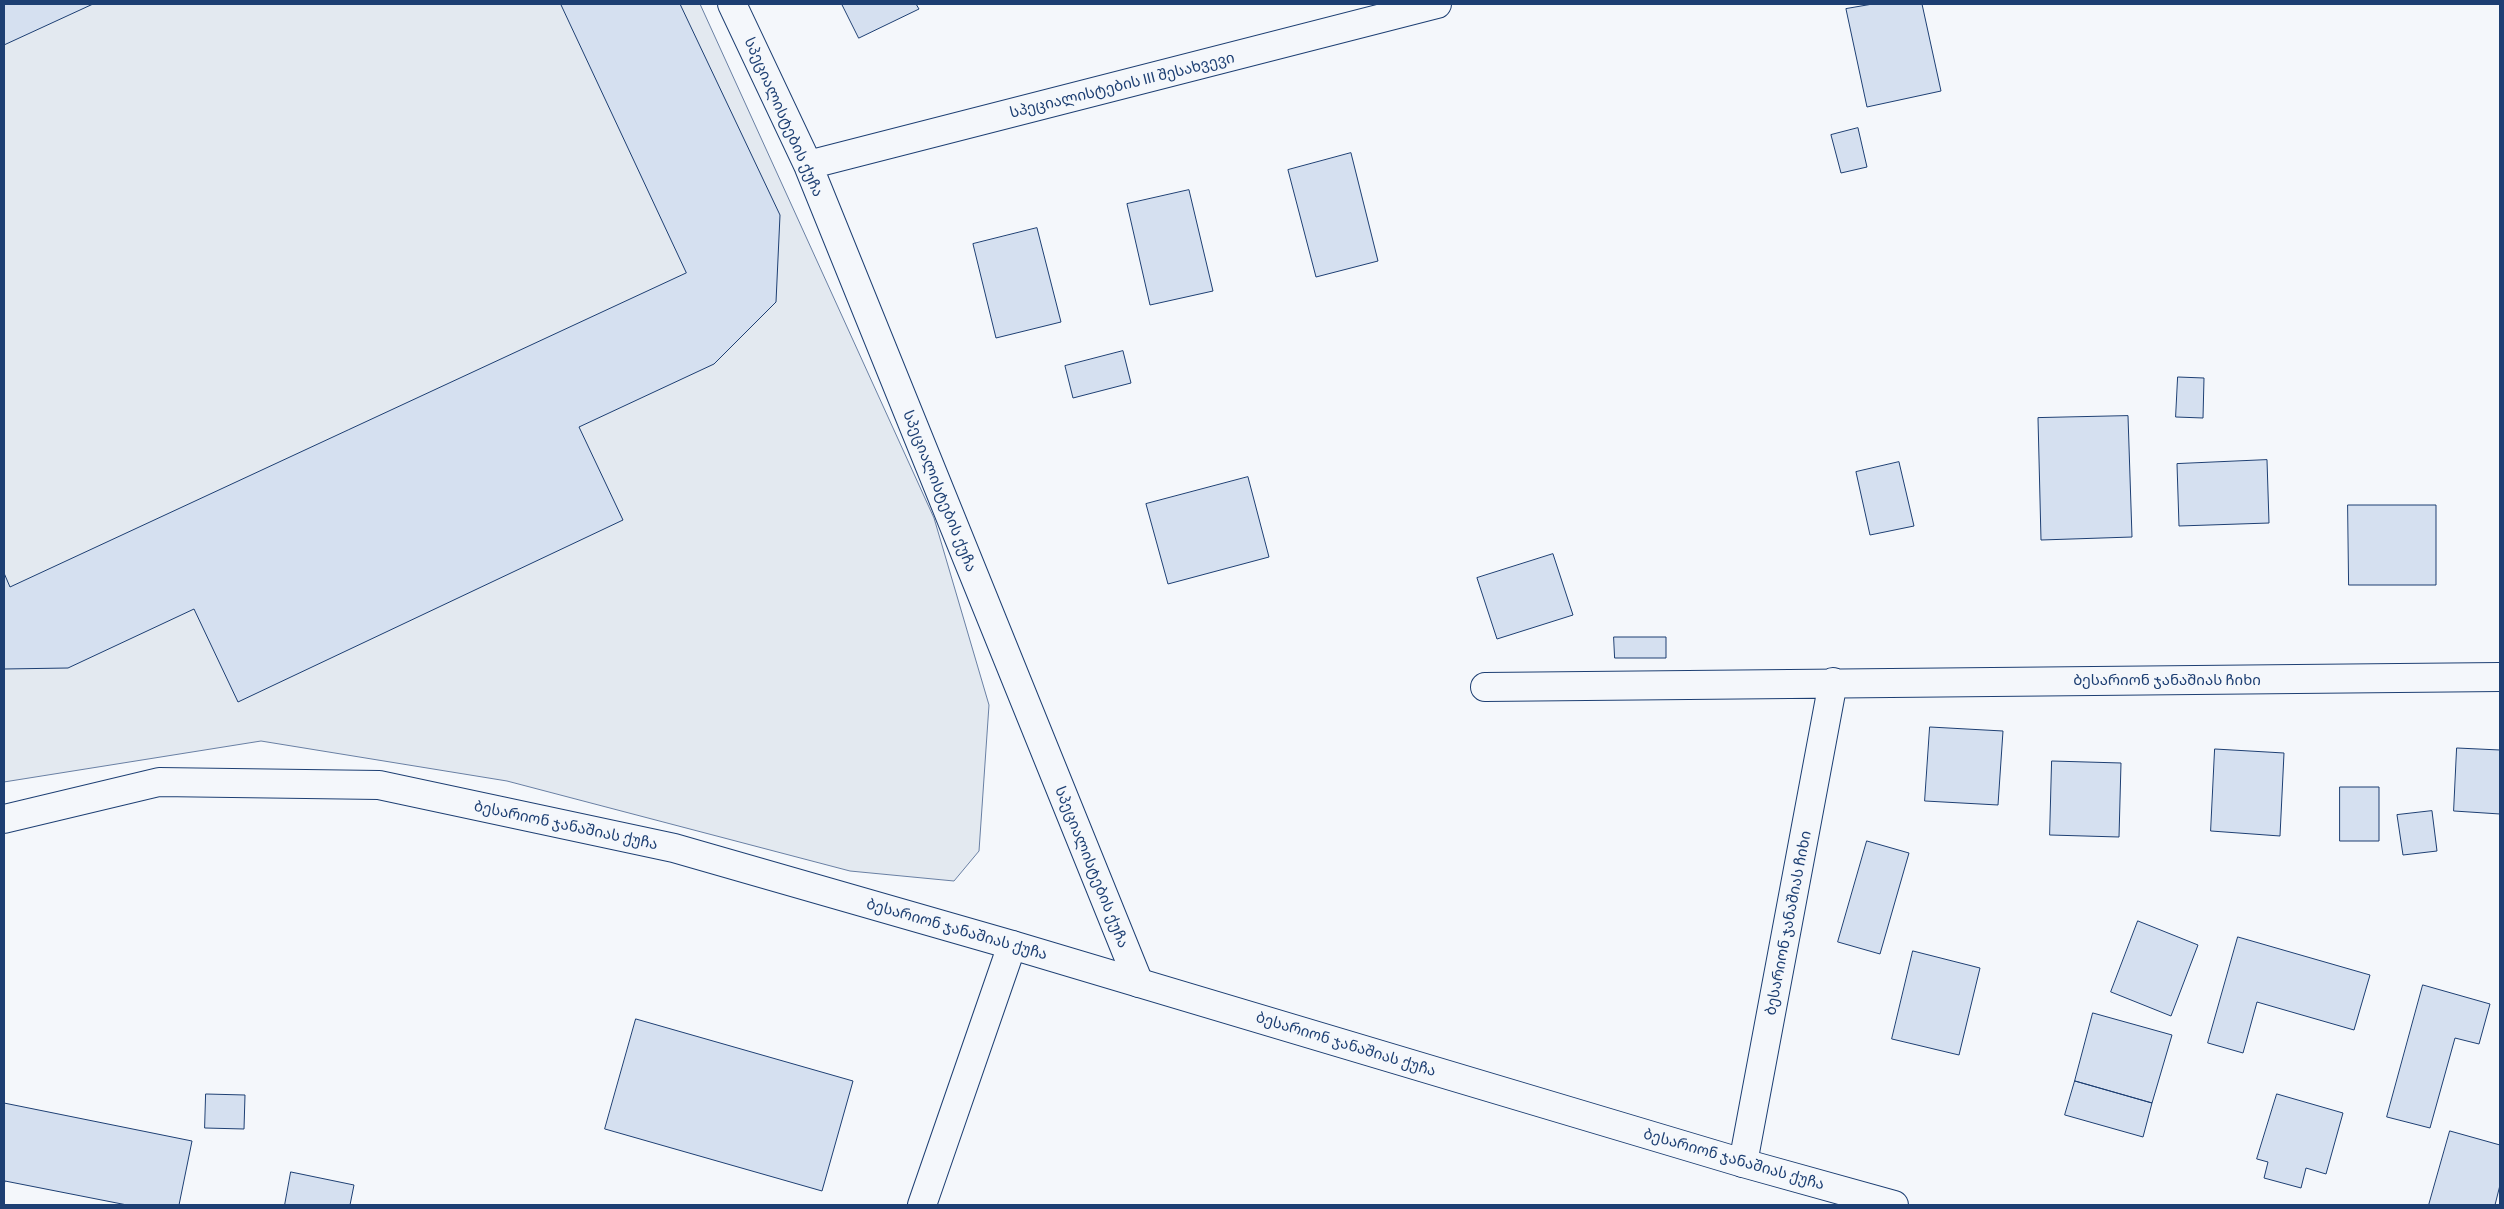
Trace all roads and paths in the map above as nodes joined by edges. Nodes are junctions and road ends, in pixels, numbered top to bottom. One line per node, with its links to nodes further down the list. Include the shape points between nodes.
1 (732, 4): 3 (street, სპეციალისტების ქუჩა)
2 (1436, 4): 3 (street, სპეციალისტების III შესახვევი)
3 (808, 166): 9 (street, სპეციალისტების ქუჩა)
4 (2500, 677): 5 (street, ბესარიონ ჯანაშიას ჩიხი)
5 (1834, 682): 6 (street, ბესარიონ ჯანაშიას ჩიხი); 10 (street, ბესარიონ ჯანაშიას ჩიხი)
6 (1485, 687)
7 (4, 819): 8 (street, ბესარიონ ჯანაშიას ქუჩა, via 159,782 379,785 674,848)
8 (1012, 945): 9 (street, ბესარიონ ჯანაშიას ქუჩა); 11 (street)
9 (1139, 983): 10 (street, ბესარიონ ჯანაშიას ქუჩა)
10 (1743, 1163): 12 (street, ბესარიონ ჯანაშიას ქუჩა)
11 (922, 1205)
12 (1894, 1205)

